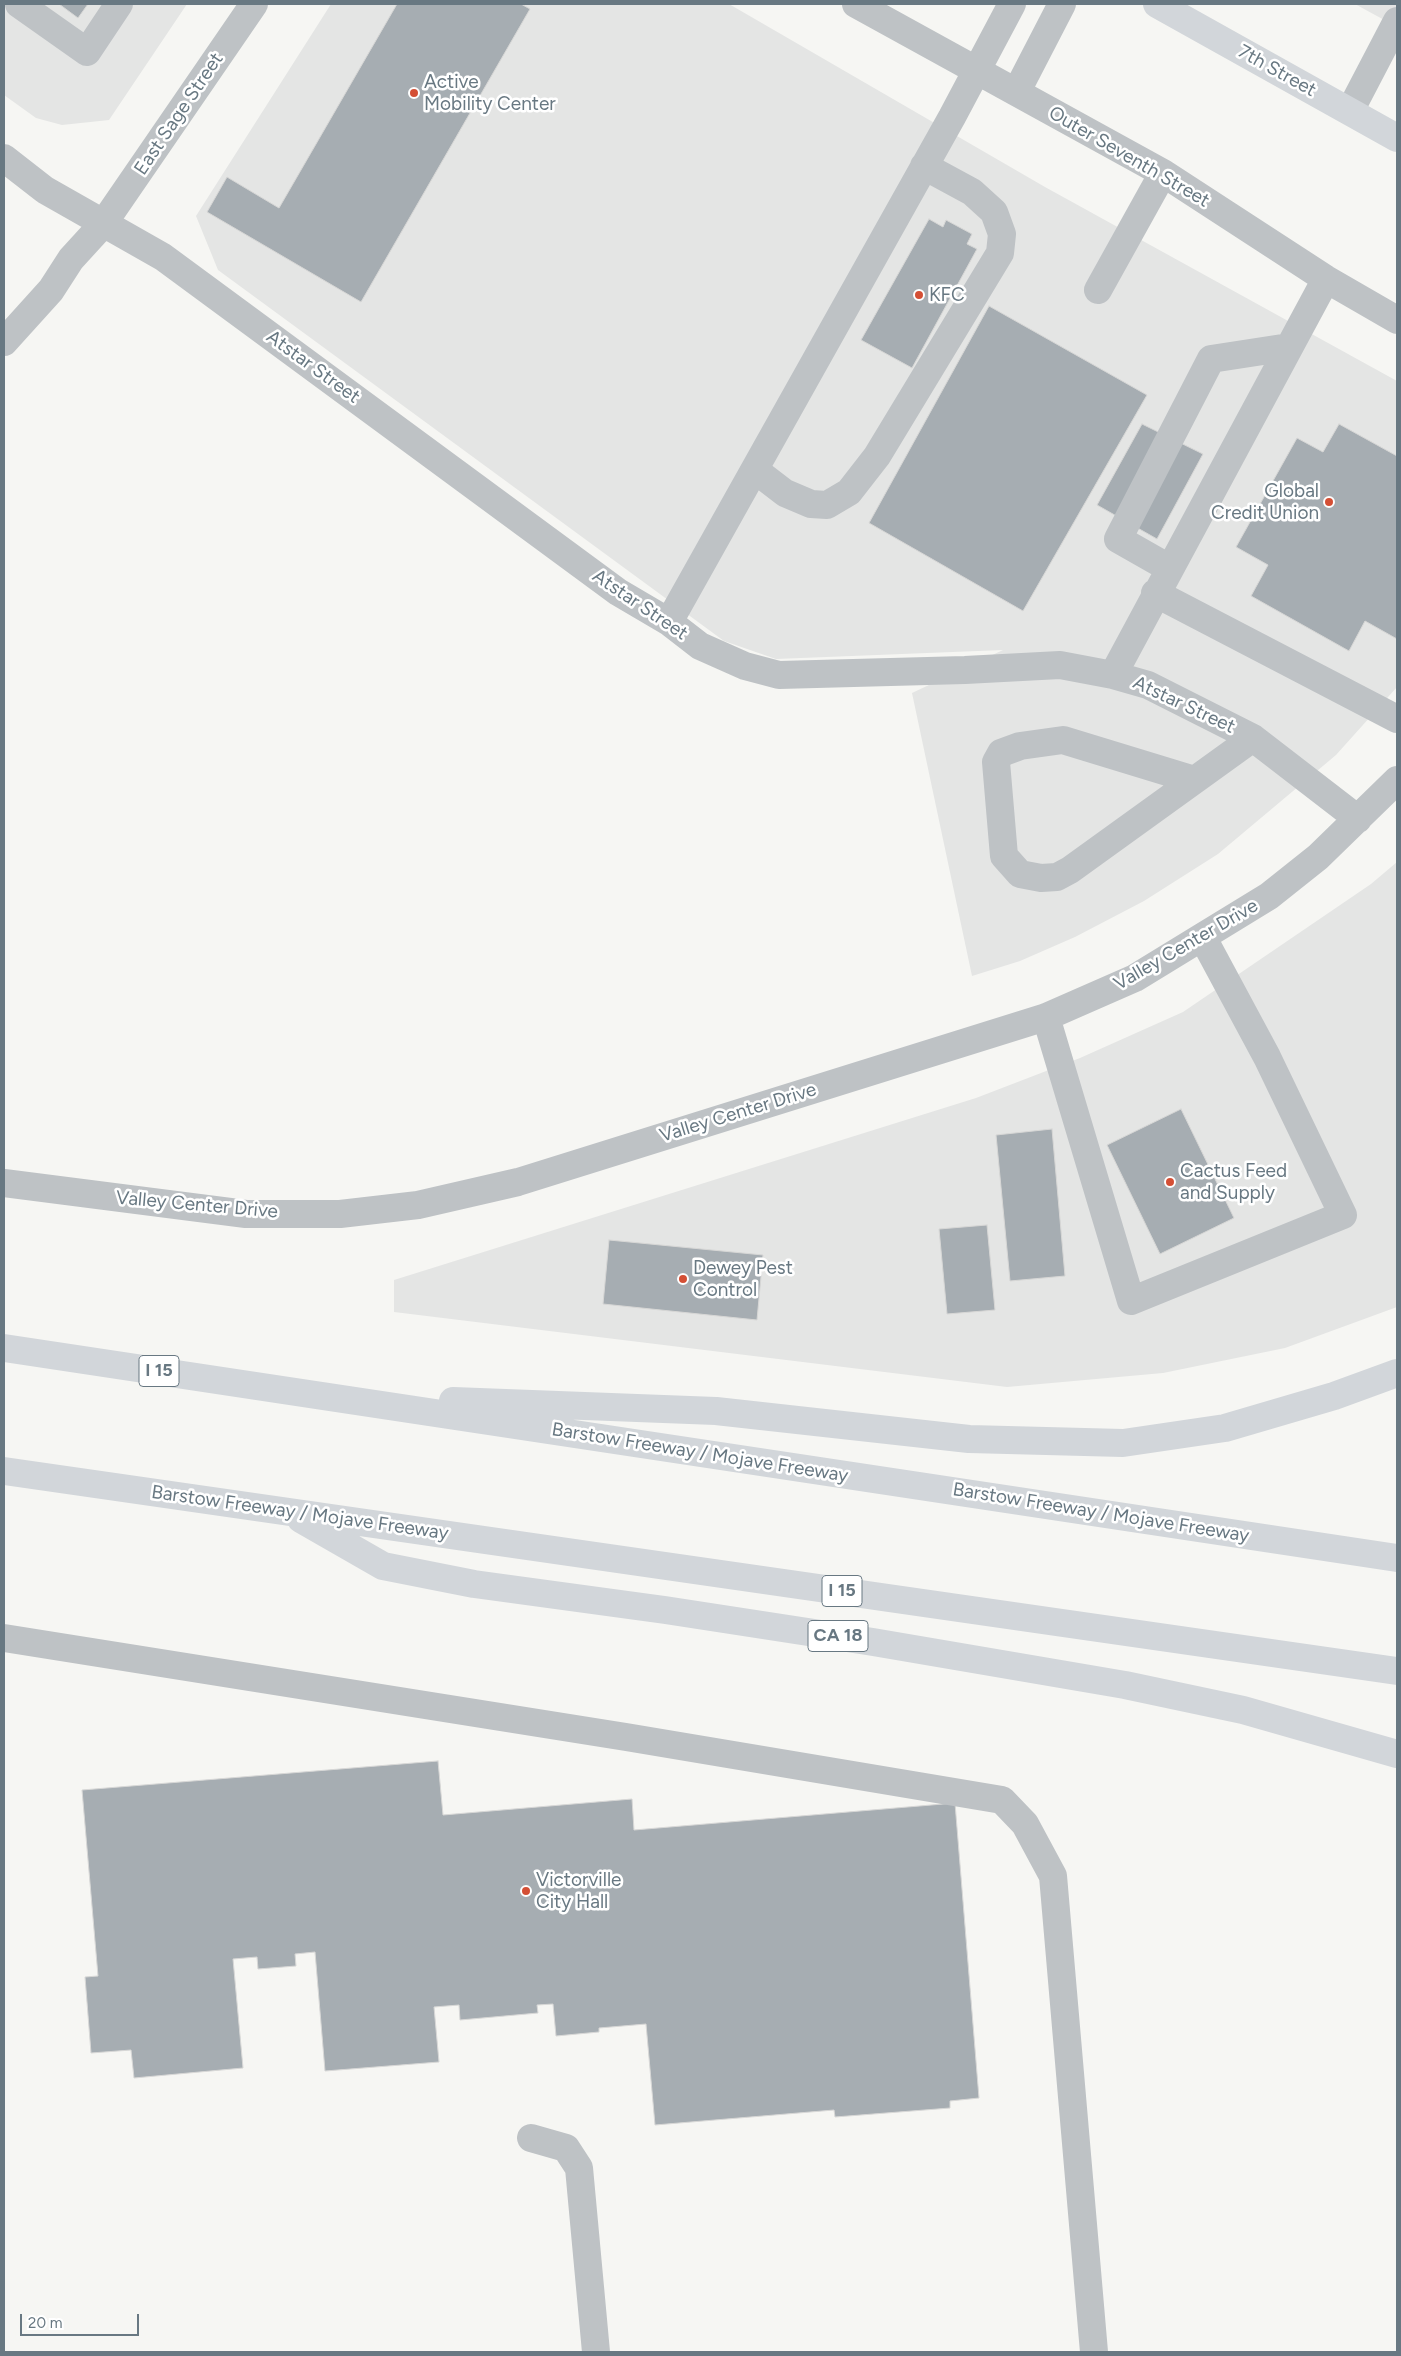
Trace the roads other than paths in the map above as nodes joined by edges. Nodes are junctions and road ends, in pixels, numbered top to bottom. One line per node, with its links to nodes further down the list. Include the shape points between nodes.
1 (19, 4): 2 (street, via 87,52)
2 (119, 4)
3 (254, 4): 16 (street, East Sage Street)
4 (856, 4): 9 (street, Outer Seventh Street)
5 (1012, 4): 9 (street)
6 (1062, 4): 10 (street)
7 (1157, 4): 11 (main road, 7th Street)
8 (1397, 21): 11 (street)
9 (978, 70): 10 (street, Outer Seventh Street); 14 (street)
10 (1017, 91): 15 (street, Outer Seventh Street)
11 (1350, 112): 12 (main road, 7th Street)
12 (1397, 138)
13 (4, 158): 16 (street, Atstar Street, via 45,190)
14 (924, 166): 22 (street); 22 (street, via 972,192 994,212 1002,234 1000,253 877,456 849,492 827,505 811,504 785,493)
15 (1163, 173): 17 (street, Outer Seventh Street); 18 (street)
16 (103, 224): 20 (street, East Sage Street, via 71,259 51,290); 25 (street, Atstar Street, via 163,256 618,592)
17 (1326, 279): 19 (street, Outer Seventh Street); 21 (street)
18 (1098, 290)
19 (1397, 320)
20 (4, 342)
21 (1289, 347): 23 (street); 23 (street, via 1211,359 1118,539)
22 (755, 470): 25 (street)
23 (1169, 568): 24 (street)
24 (1155, 593): 26 (street); 27 (street)
25 (670, 622): 26 (street, Atstar Street, via 700,646 745,666 779,675 1060,665)
26 (1113, 675): 28 (street, Atstar Street, via 1148,685)
27 (1397, 719)
28 (1253, 738): 29 (street); 31 (street, Atstar Street)
29 (1194, 780): 29 (street, via 1056,877 1020,874 1004,856 996,762 1002,753 1020,746 1063,740)
30 (1397, 780): 31 (street, Valley Center Drive)
31 (1358, 819): 32 (street, Valley Center Drive, via 1318,857 1269,896)
32 (1203, 938): 33 (street, Valley Center Drive, via 1134,978); 33 (street, via 1267,1057 1343,1216 1131,1301)
33 (1046, 1017): 34 (street, Valley Center Drive, via 518,1182 418,1205 340,1214 246,1214)
34 (4, 1183)
35 (4, 1348): 37 (main road, Barstow Freeway / Mojave Freeway / I 15)
36 (1397, 1373): 37 (main road, via 1334,1396 1225,1428 1123,1443 969,1439 716,1411)
37 (315, 1396): 40 (main road, Barstow Freeway / Mojave Freeway / I 15)
38 (4, 1471): 39 (main road, Barstow Freeway / Mojave Freeway / I 15)
39 (286, 1511): 42 (main road, Barstow Freeway / Mojave Freeway / I 15); 43 (main road, CA 18, via 383,1566 474,1584 864,1640 1125,1684 1243,1710)
40 (1397, 1558)
41 (4, 1638): 46 (street, via 1002,1800 1025,1824 1054,1876)
42 (1397, 1671)
43 (1397, 1754)
44 (532, 2138): 45 (street, via 566,2148 579,2168)
45 (596, 2352)
46 (1094, 2352)

